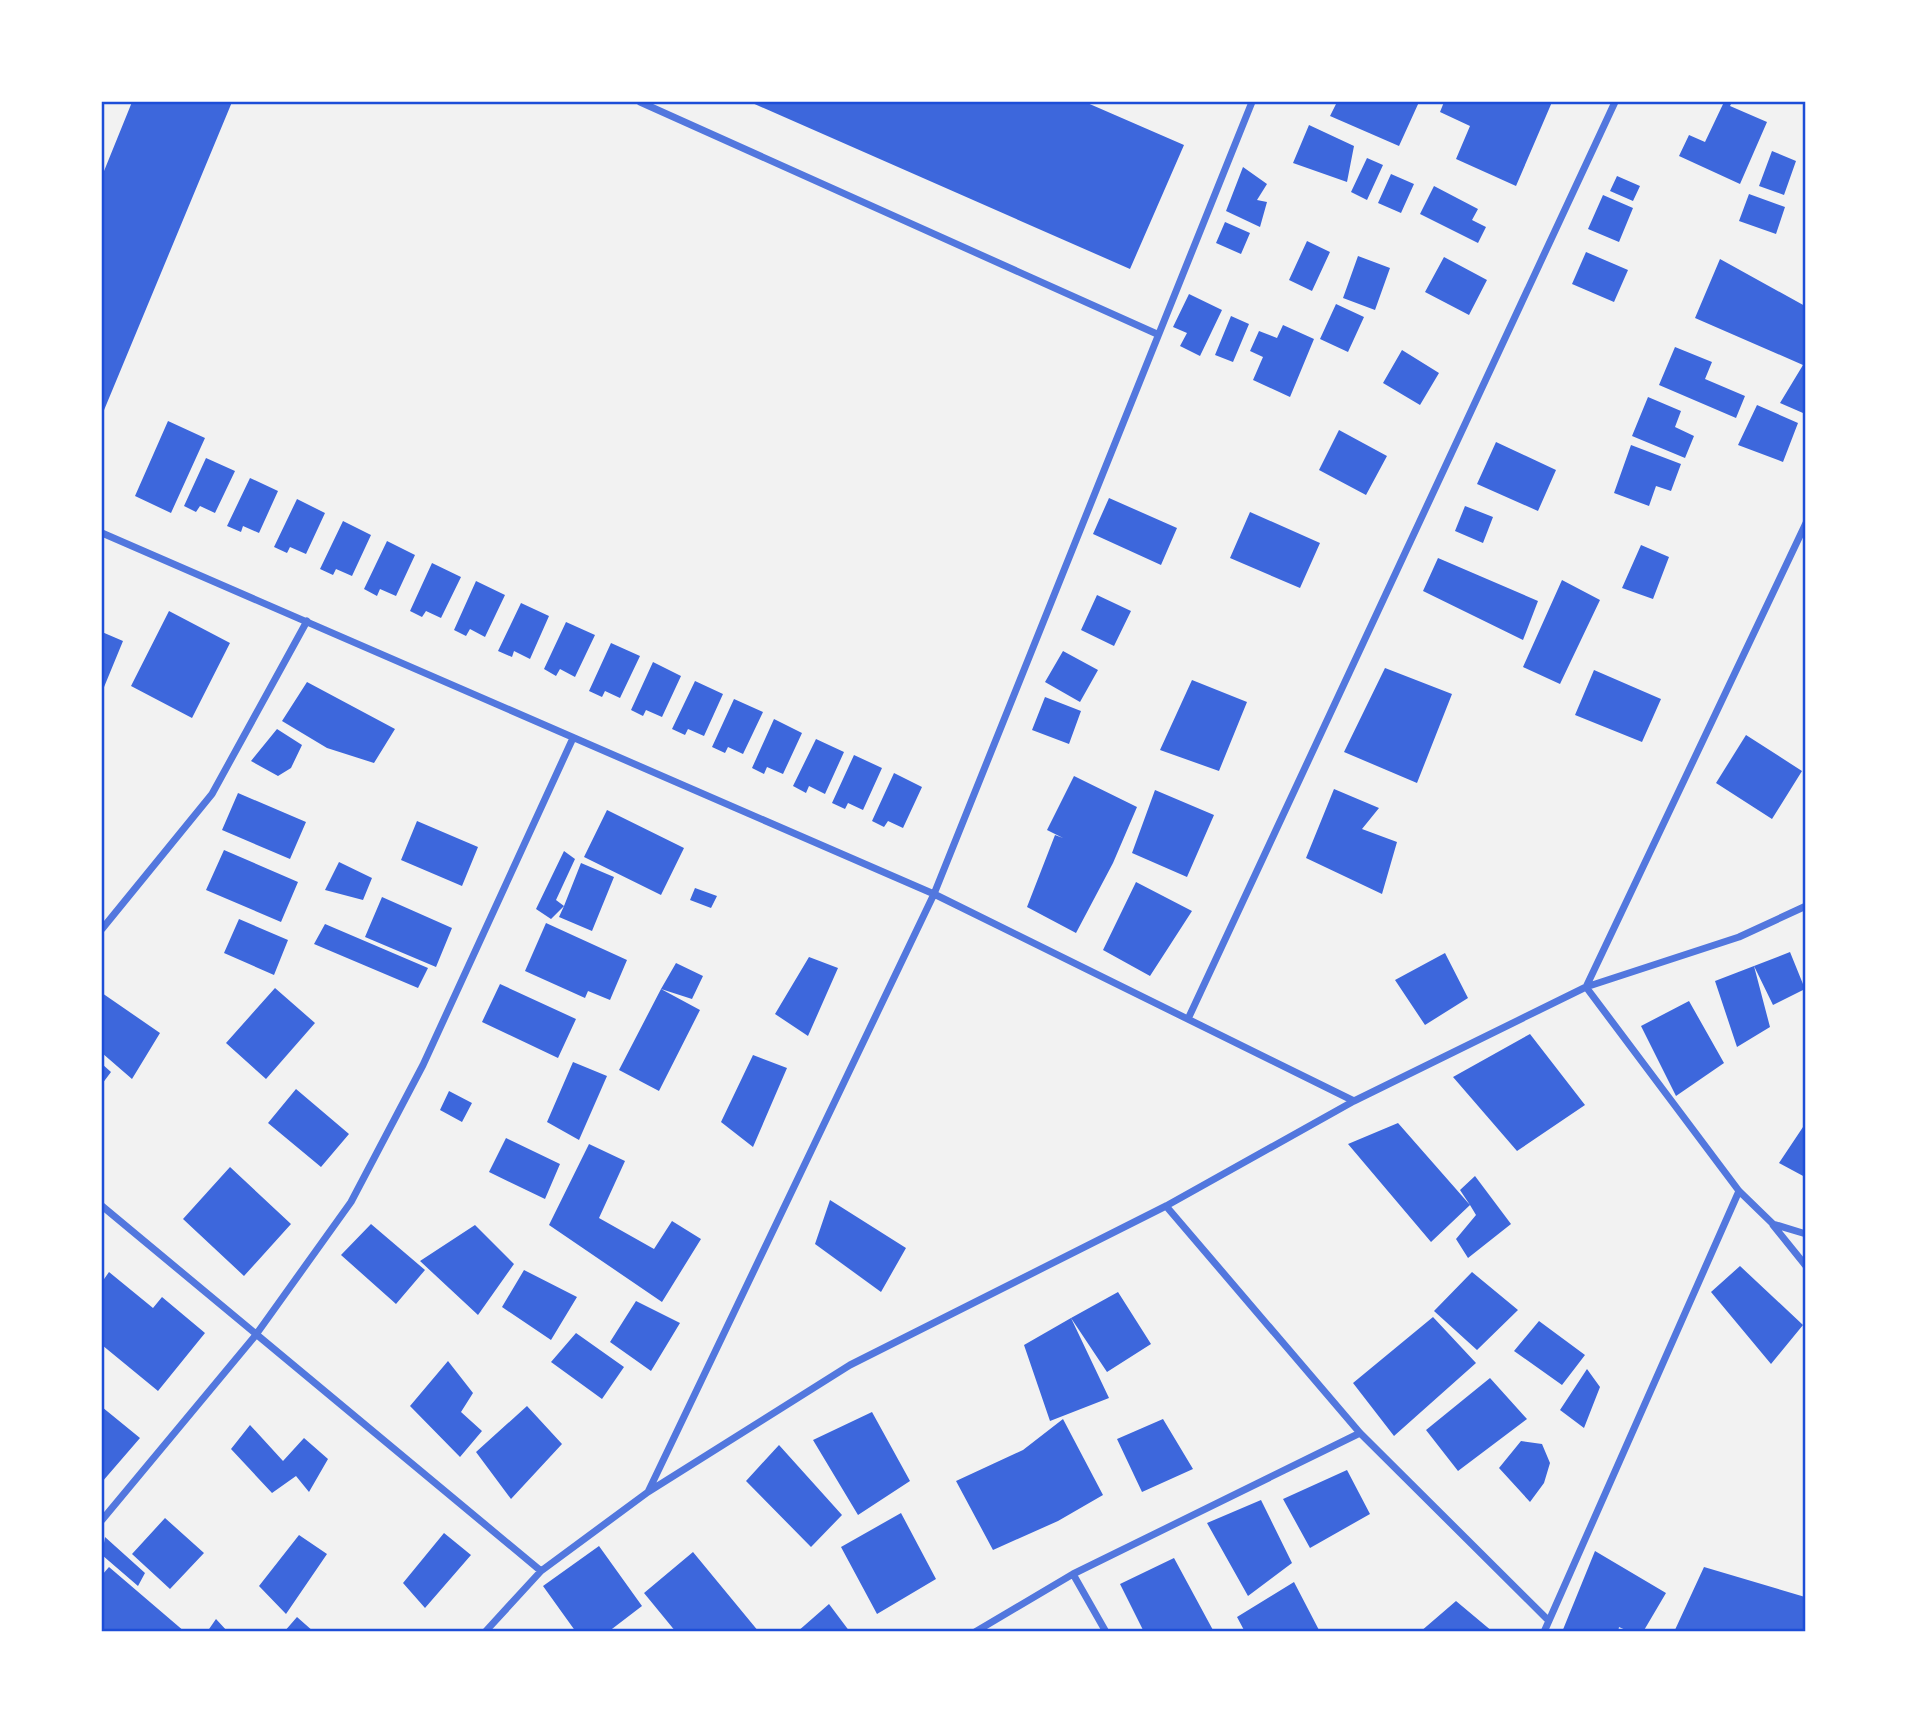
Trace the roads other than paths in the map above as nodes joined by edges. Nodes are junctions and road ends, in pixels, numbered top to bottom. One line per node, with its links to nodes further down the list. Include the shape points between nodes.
1 (640, 102): 4 (street)
2 (1252, 102): 4 (street)
3 (1615, 102): 13 (street)
4 (1157, 334): 9 (street)
5 (1805, 523): 12 (street)
6 (102, 533): 7 (street)
7 (307, 621): 8 (street); 11 (street, via 212,794)
8 (573, 738): 9 (street); 21 (street, via 423,1065 358,1191)
9 (934, 894): 13 (street); 23 (street)
10 (1805, 906): 12 (street, via 1739,937)
11 (102, 929)
12 (1586, 987): 14 (street); 15 (street)
13 (1188, 1019): 14 (street)
14 (1354, 1101): 17 (street)
15 (1739, 1191): 18 (street); 27 (street)
16 (102, 1206): 21 (street)
17 (1166, 1206): 22 (street); 23 (street, via 850,1365)
18 (1773, 1224): 19 (street); 20 (street)
19 (1805, 1234)
20 (1805, 1266)
21 (255, 1336): 24 (street); 25 (street)
22 (1360, 1433): 26 (street); 27 (street)
23 (648, 1492): 25 (street)
24 (102, 1520)
25 (541, 1571): 28 (street)
26 (1073, 1574): 29 (street); 30 (street)
27 (1548, 1620): 31 (street)
28 (485, 1632)
29 (975, 1632)
30 (1106, 1632)
31 (1544, 1632)

